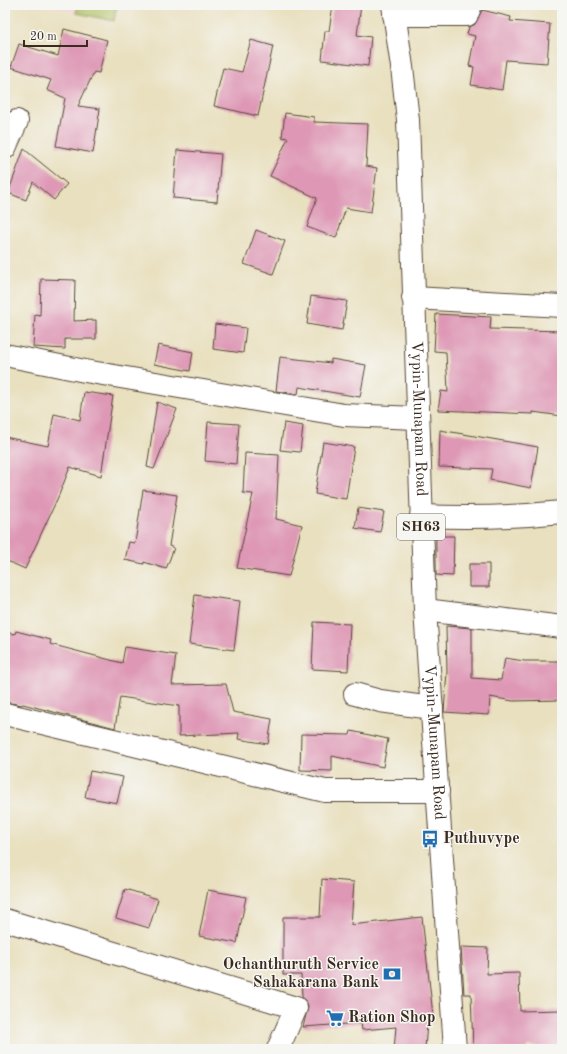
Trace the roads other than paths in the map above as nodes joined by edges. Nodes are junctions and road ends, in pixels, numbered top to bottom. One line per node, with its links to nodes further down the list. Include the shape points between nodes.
1 (471, 5): 2 (street, via 468,15)
2 (393, 10): 5 (street, Vypin-Munapam Road / SH63, via 408,120)
3 (17, 121): 4 (street)
4 (5, 148)
5 (413, 298): 6 (street); 8 (street, Vypin-Munapam Road / SH63)
6 (562, 306)
7 (5, 355): 8 (street, via 344,415)
8 (417, 418): 10 (street, Vypin-Munapam Road / SH63)
9 (562, 512): 10 (street, via 494,517)
10 (421, 516): 11 (street, Vypin-Munapam Road / SH63)
11 (425, 610): 12 (street); 14 (street, Vypin-Munapam Road / SH63)
12 (562, 627)
13 (355, 694): 14 (street, via 380,701)
14 (432, 708): 16 (street, Vypin-Munapam Road / SH63)
15 (5, 714): 16 (street, via 325,790)
16 (438, 791): 19 (street, Vypin-Munapam Road / SH63)
17 (5, 920): 18 (street, via 296,1008)
18 (278, 1049)
19 (455, 1049)

